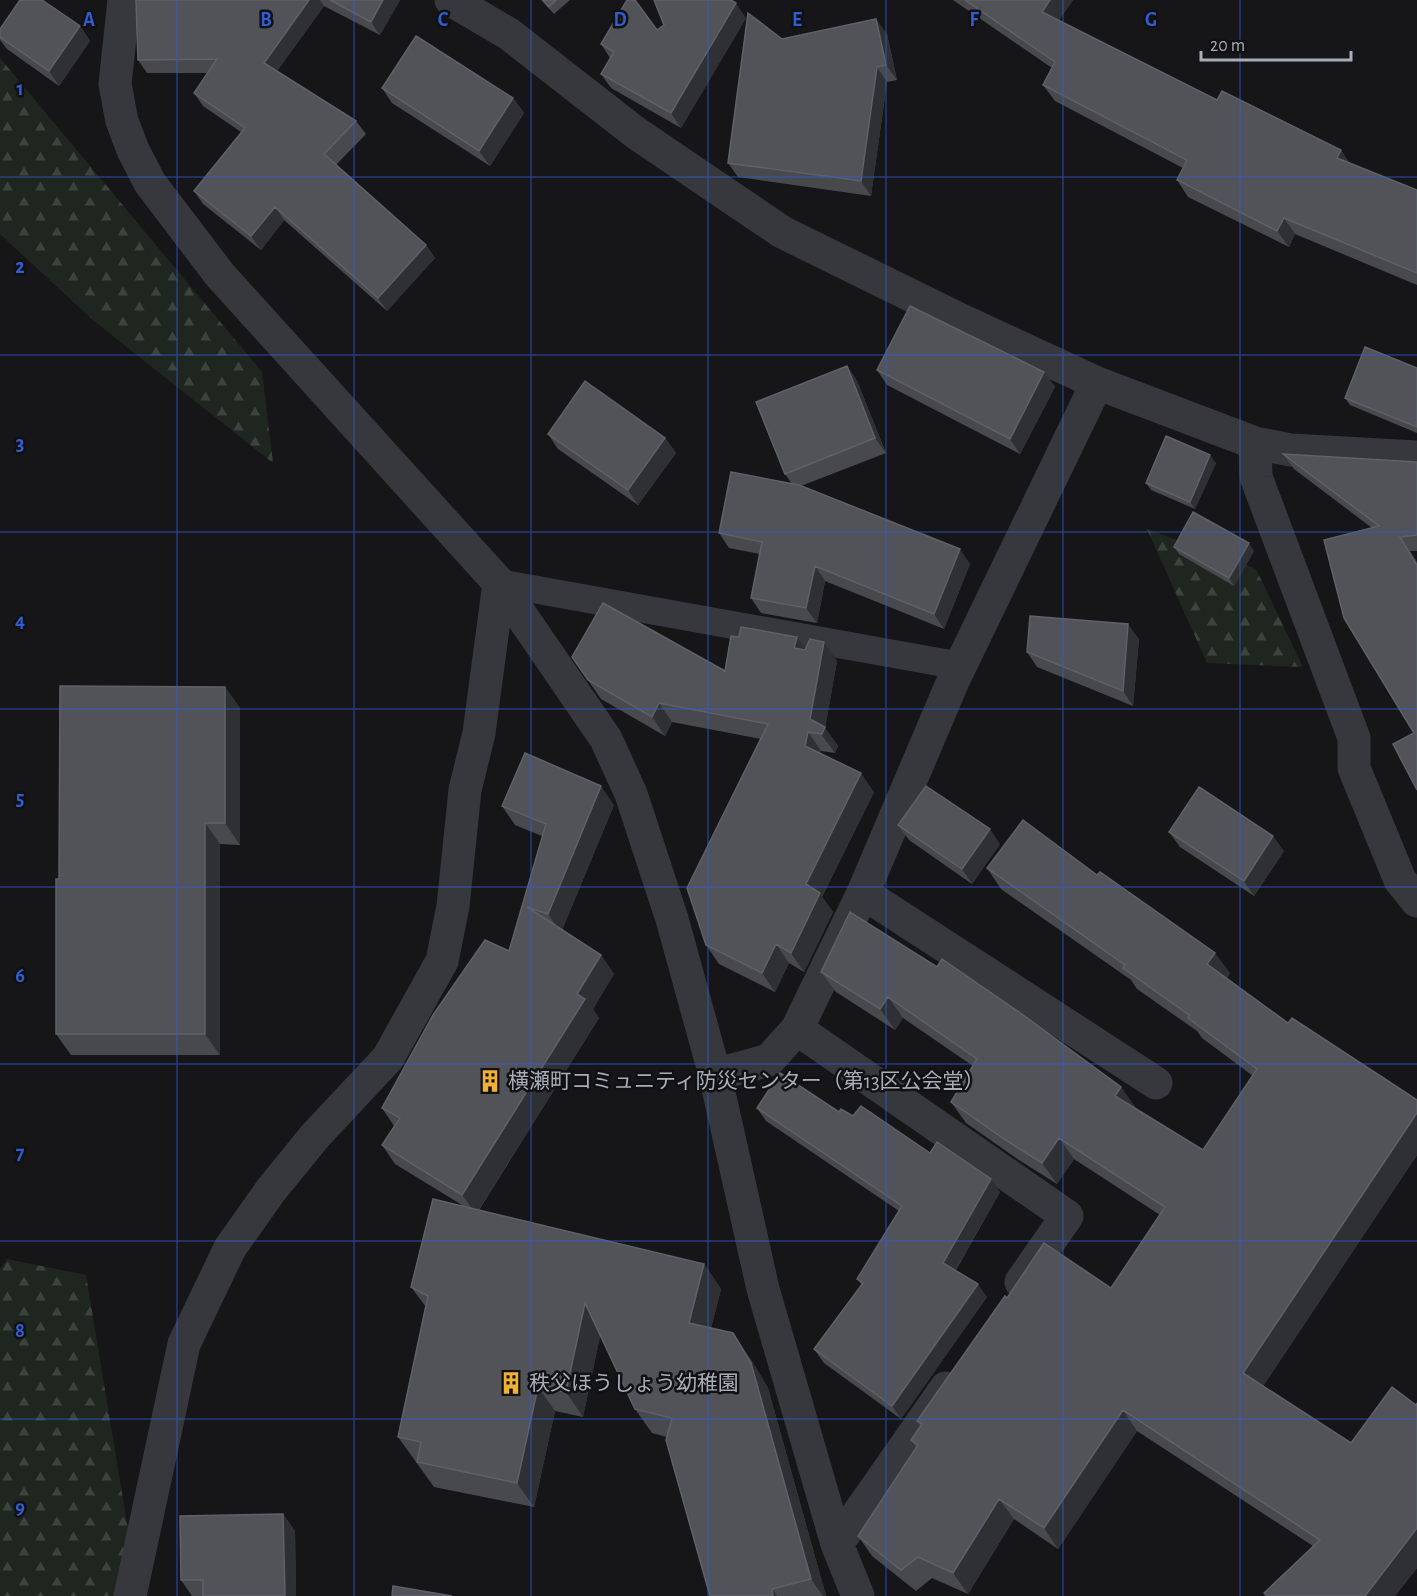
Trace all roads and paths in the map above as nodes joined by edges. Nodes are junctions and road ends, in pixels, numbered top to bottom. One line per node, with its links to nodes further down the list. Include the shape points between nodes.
1 (124, 0): 6 (street, via 115,84 122,121 150,183 220,275)
2 (451, 0): 3 (street, via 509,34 636,133 782,232)
3 (1097, 383): 4 (street); 7 (street)
4 (1255, 443): 5 (street, via 1291,450); 9 (street, via 1256,477 1354,738 1354,768 1400,880)
5 (1417, 457)
6 (499, 582): 7 (lane); 11 (street, via 606,739 631,794 672,919); 16 (street, via 442,961 388,1058 315,1136 271,1190 225,1258 184,1344)
7 (961, 666): 8 (street)
8 (863, 893): 10 (street); 12 (street)
9 (1417, 901)
10 (797, 1029): 11 (street, via 769,1060); 13 (street, via 1067,1216)
11 (715, 1075): 15 (street, via 763,1289)
12 (1156, 1083)
13 (1006, 1303)
14 (966, 1361): 15 (street)
15 (837, 1544): 17 (street)
16 (129, 1596)
17 (858, 1596)

